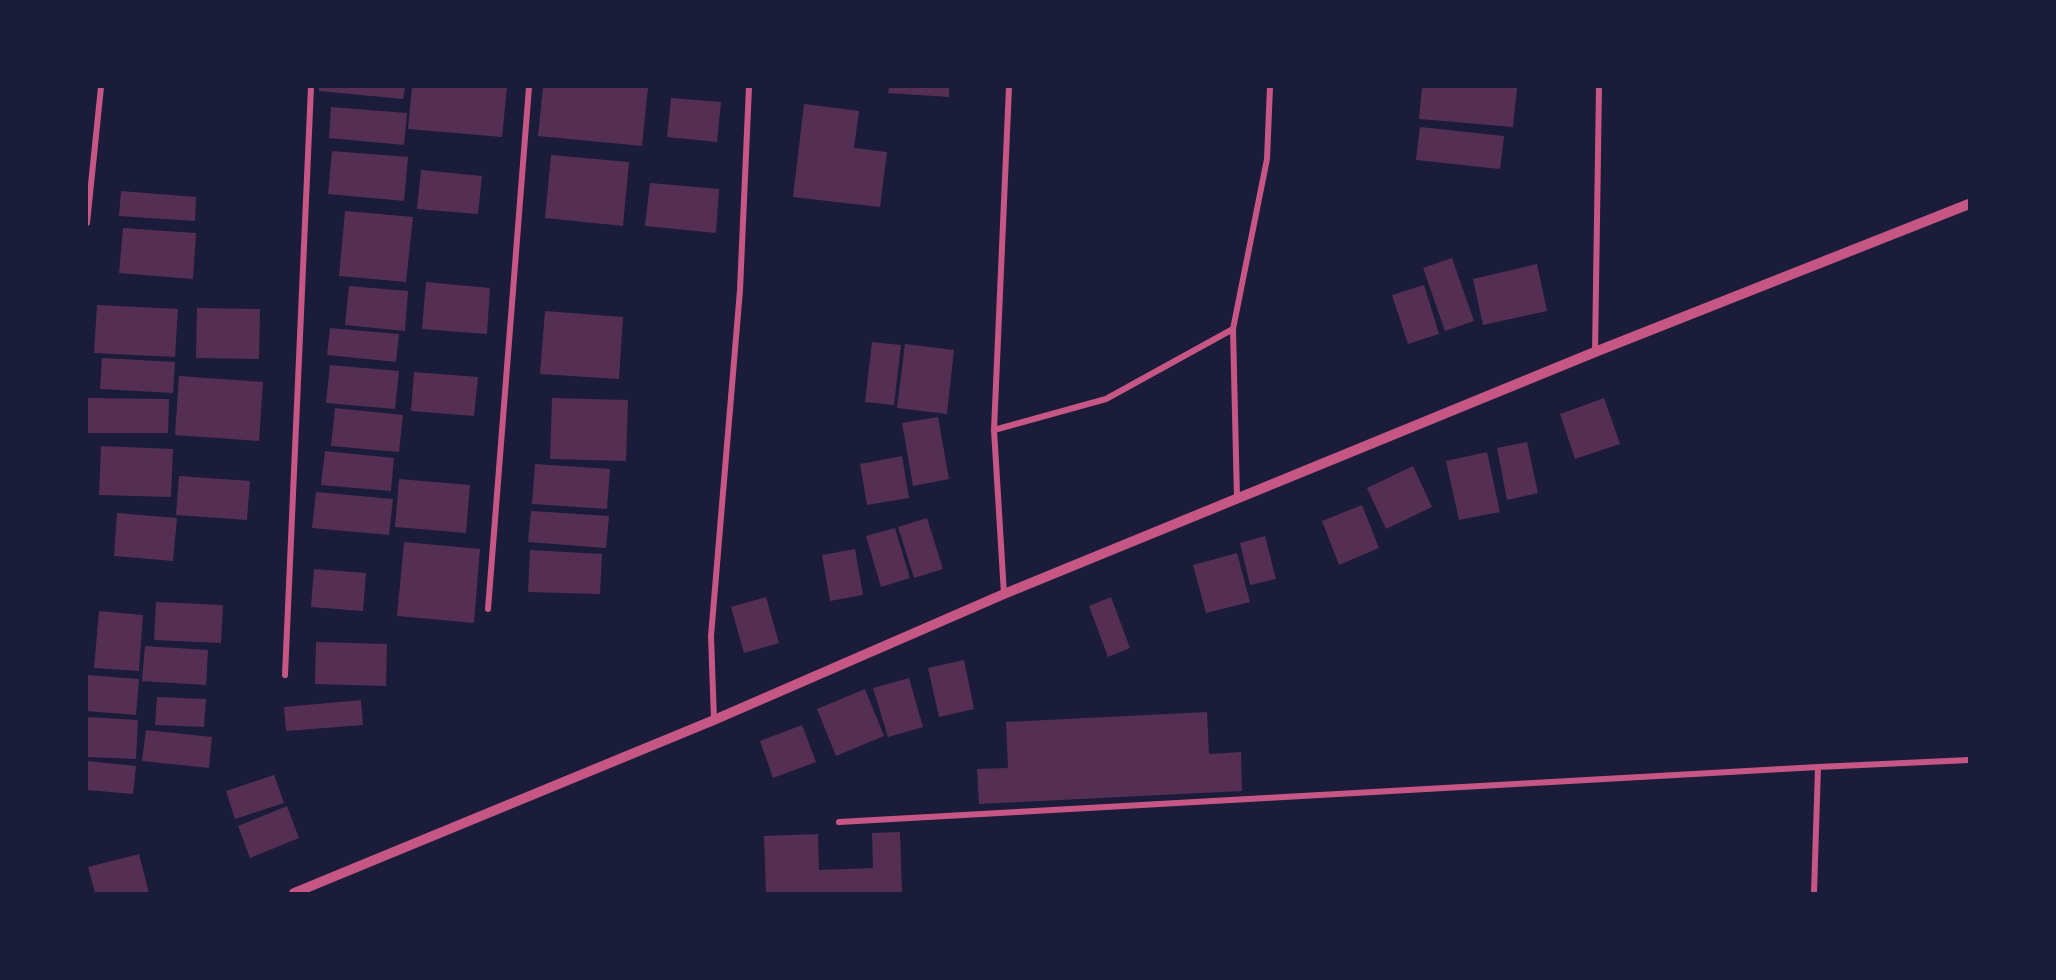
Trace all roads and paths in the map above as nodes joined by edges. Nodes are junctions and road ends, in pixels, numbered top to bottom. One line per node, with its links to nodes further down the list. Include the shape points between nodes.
1 (101, 87): 9 (street)
2 (311, 87): 16 (street)
3 (529, 87): 15 (street)
4 (749, 87): 17 (street, via 740,290 711,636)
5 (1009, 87): 12 (street)
6 (1270, 87): 10 (street, via 1267,159)
7 (1599, 87): 11 (street)
8 (1969, 204): 11 (street)
9 (87, 224)
10 (1233, 329): 12 (street, via 1106,399); 13 (street)
11 (1595, 352): 13 (street)
12 (994, 430): 14 (street)
13 (1237, 499): 14 (street)
14 (1004, 594): 17 (street)
15 (488, 609)
16 (285, 675)
17 (714, 720): 21 (street)
18 (1969, 760): 19 (street)
19 (1818, 766): 20 (street); 22 (street)
20 (839, 822)
21 (294, 893)
22 (1814, 893)

